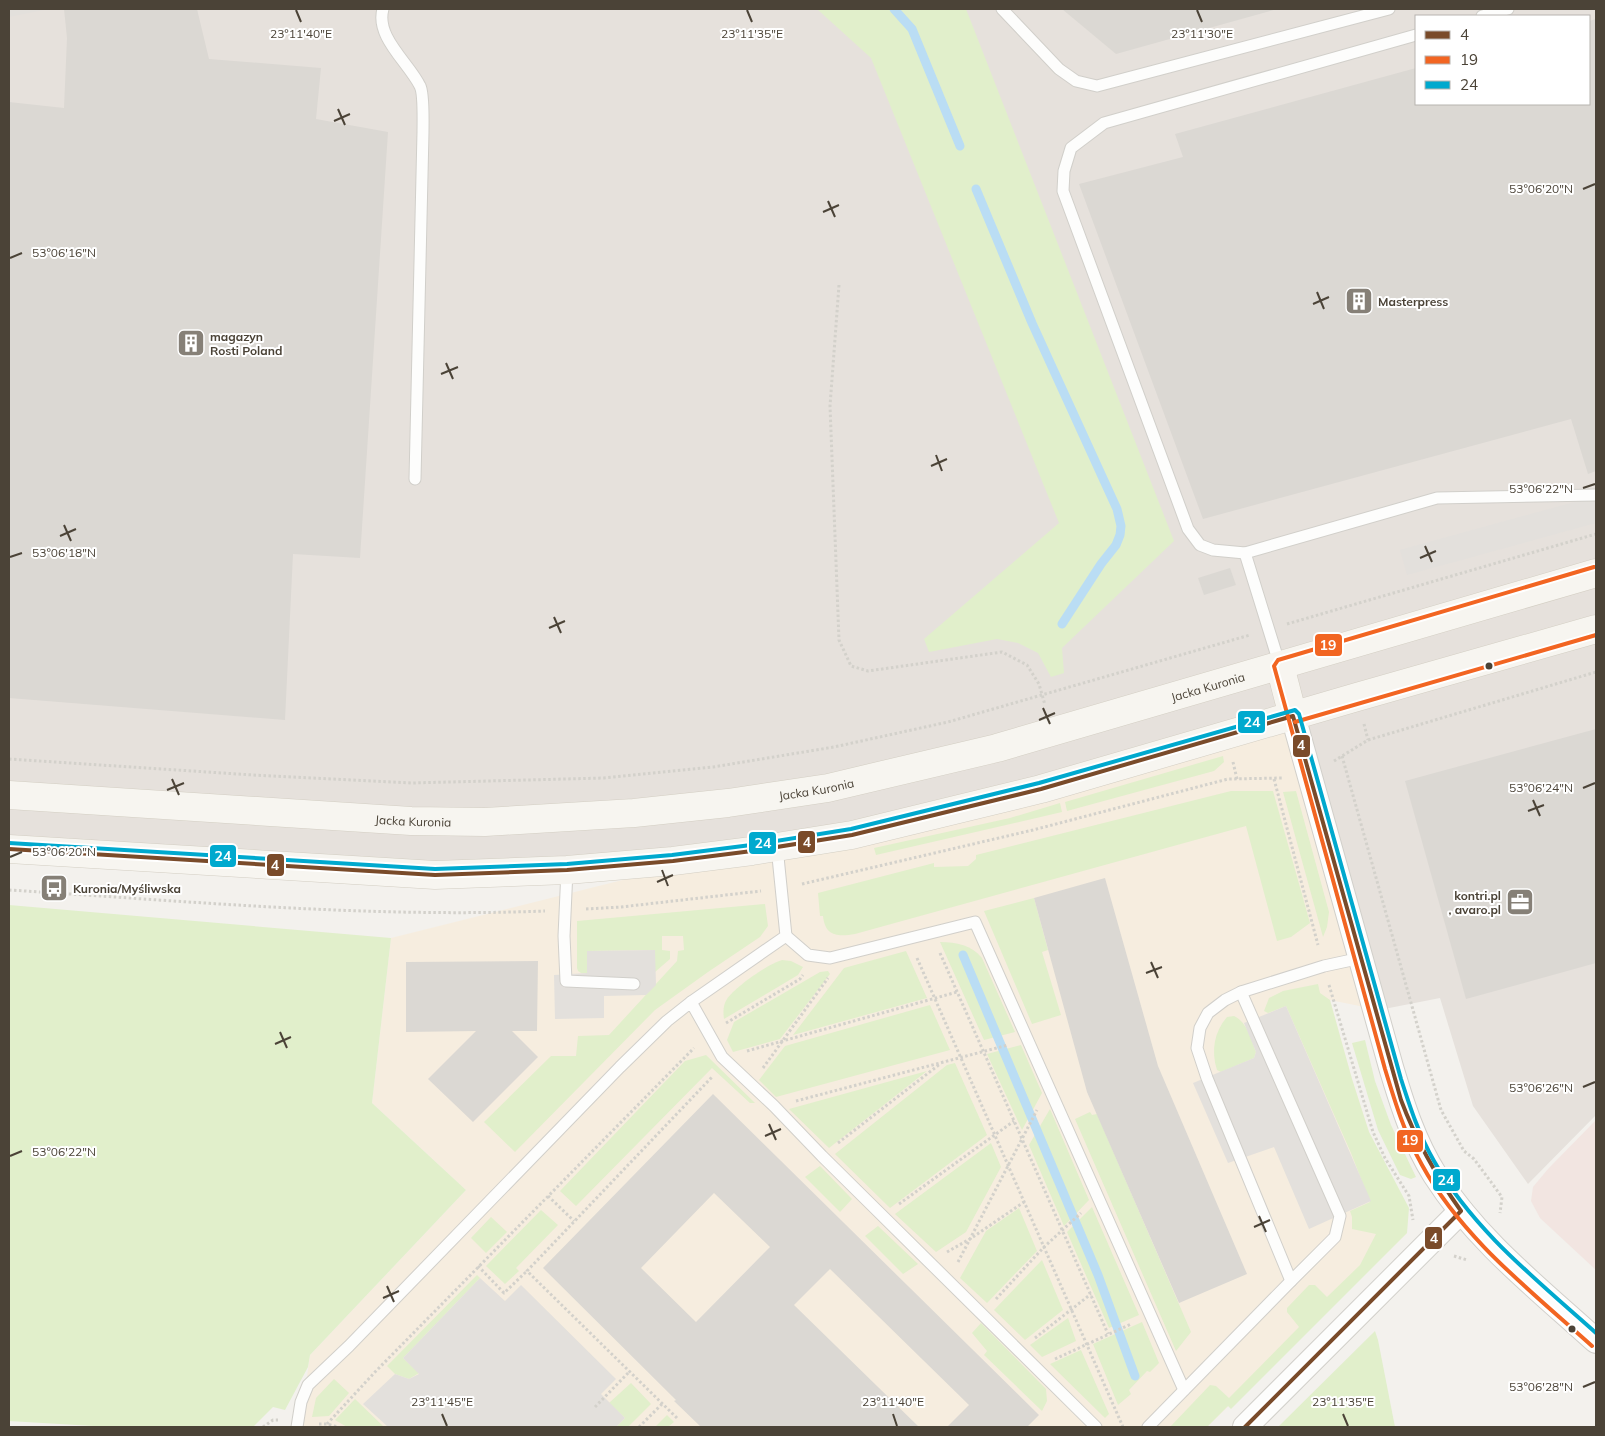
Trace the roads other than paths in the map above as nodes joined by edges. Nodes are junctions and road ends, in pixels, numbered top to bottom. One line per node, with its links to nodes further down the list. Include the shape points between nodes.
1 (383, 9): 7 (lane, via 380,18 394,50 421,87 424,132)
2 (1002, 9): 3 (lane, via 1060,69 1076,81 1097,86)
3 (1389, 9)
4 (1508, 9): 5 (lane)
5 (1486, 15)
6 (1415, 35): 9 (lane, via 1104,123 1072,148 1064,171 1063,191 1188,529 1206,547)
7 (415, 479)
8 (1596, 495): 9 (lane, via 1437,498)
9 (1244, 553): 12 (lane)
10 (1596, 573): 12 (main road, Jacka Kuronia)
11 (1596, 629): 13 (main road)
12 (1280, 666): 13 (main road); 14 (main road, Jacka Kuronia, via 997,748 828,788 624,814 485,822 411,820)
13 (1293, 716): 15 (main road, via 1041,789 852,835); 19 (street)
14 (9, 795)
15 (777, 847): 17 (main road, via 673,861); 18 (lane)
16 (9, 849): 17 (main road, via 435,875)
17 (567, 870): 20 (lane, via 566,981)
18 (786, 936): 22 (lane); 26 (lane, via 808,955 830,958 975,922)
19 (1360, 958): 21 (lane); 23 (street, via 1409,1124 1435,1175)
20 (634, 984)
21 (1241, 992): 24 (lane, via 1208,1013 1200,1028 1197,1048); 24 (lane, via 1340,1216 1335,1238)
22 (692, 1002): 27 (lane, via 667,1021 620,1067 308,1385); 28 (lane, via 722,1057)
23 (1461, 1211): 25 (street, via 1489,1244); 30 (street)
24 (1291, 1280): 26 (lane)
25 (1596, 1341)
26 (1184, 1390): 29 (lane)
27 (297, 1427)
28 (1096, 1427)
29 (1148, 1427)
30 (1245, 1427)

